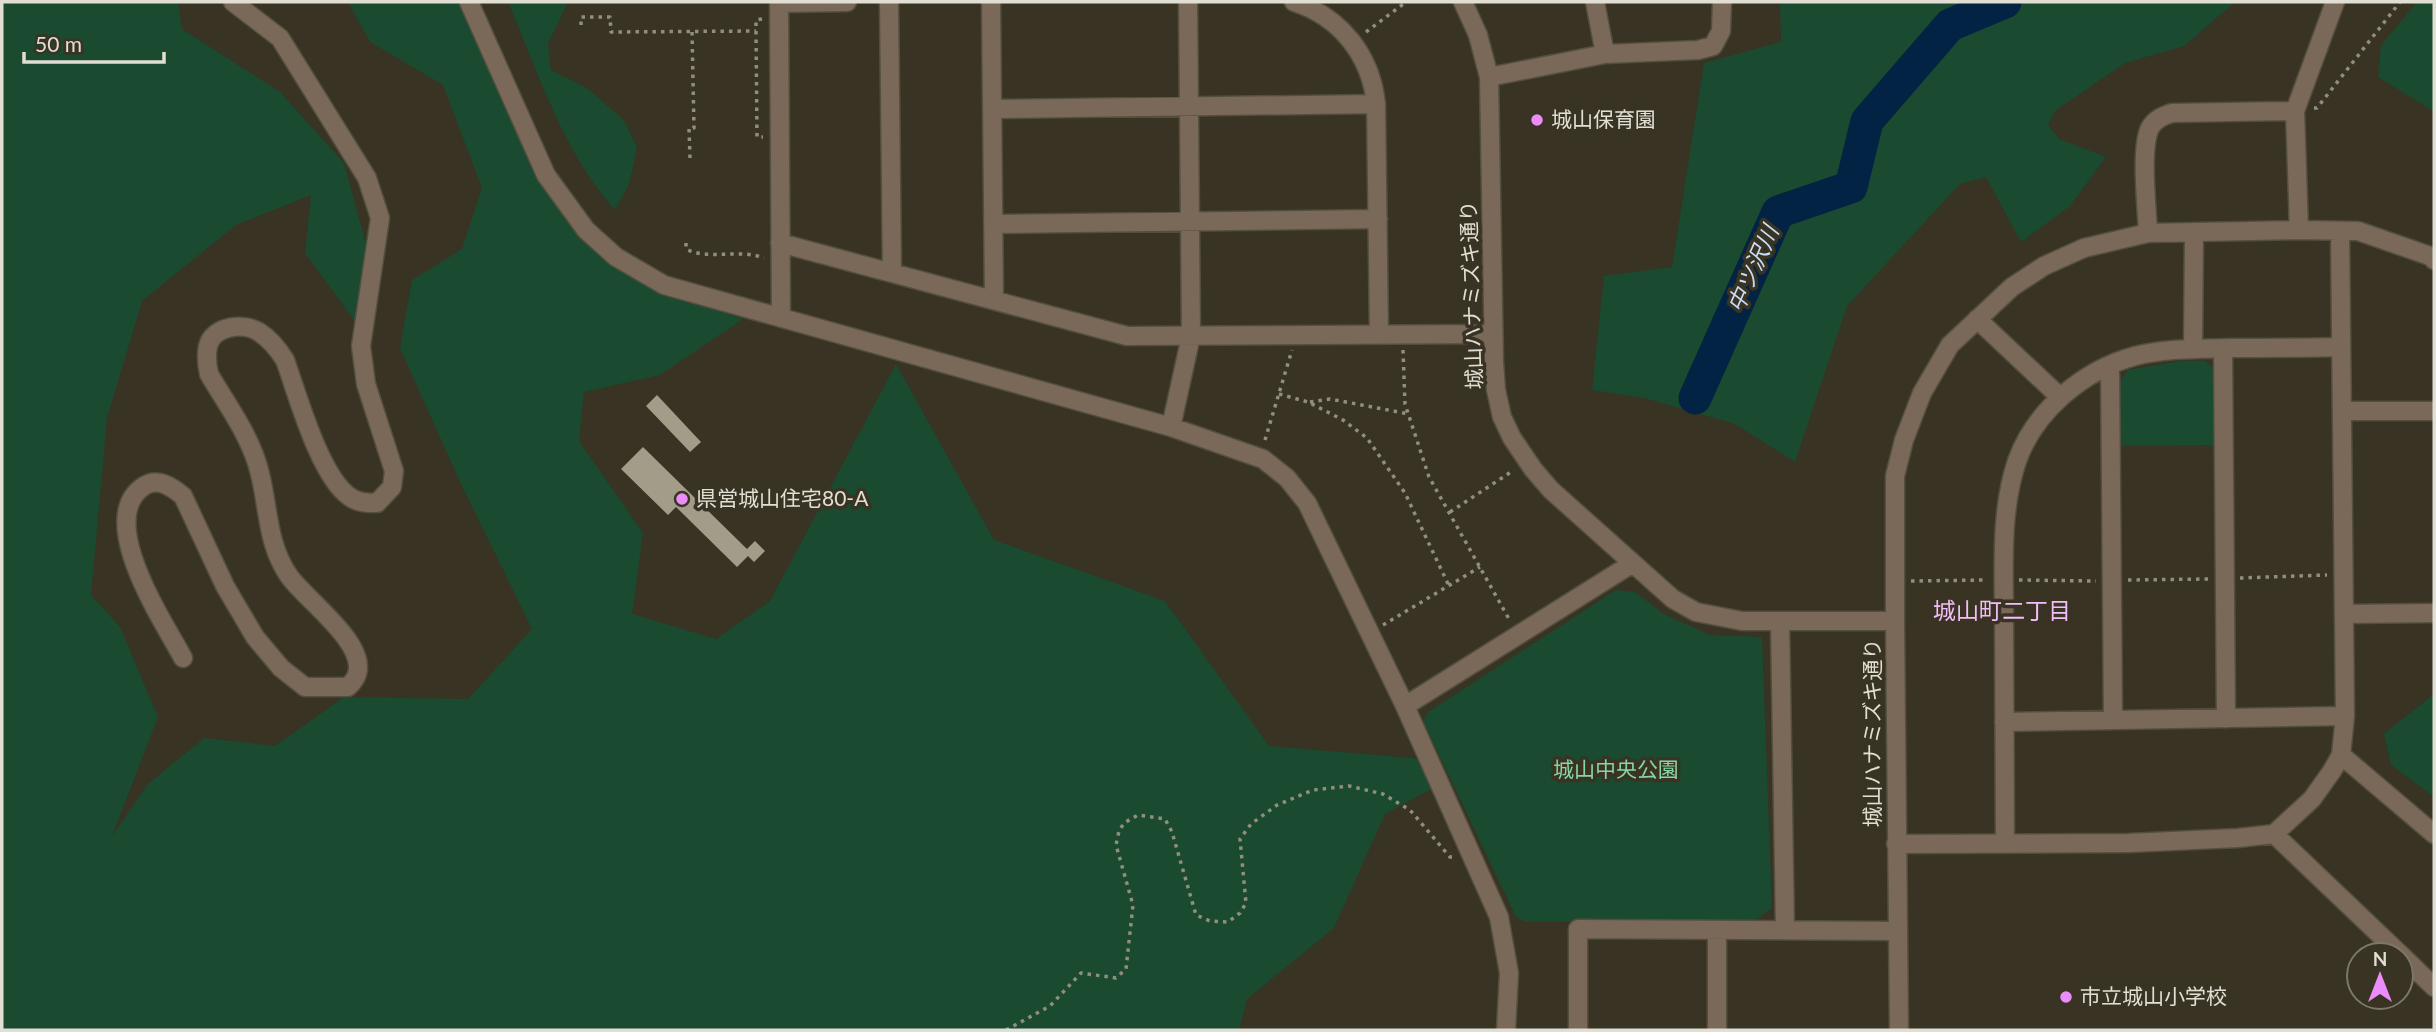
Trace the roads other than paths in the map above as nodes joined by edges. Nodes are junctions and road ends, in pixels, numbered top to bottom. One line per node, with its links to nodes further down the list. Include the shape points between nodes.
1 (233, 2): 48 (street, via 280,38 367,178 380,218 361,346 366,384 394,471 393,487 377,503 352,499 338,487 324,464 276,346 257,330 237,326 216,332 208,344 209,374 251,446 274,552 290,578 344,635 356,653 358,674 348,687 306,687 281,668 255,637 225,586 183,496 155,482 134,497 126,514 128,539 137,572)
2 (469, 2): 30 (street, via 545,175 586,230 617,257 664,285)
3 (779, 2): 4 (street); 26 (street)
4 (847, 2)
5 (889, 2): 28 (street)
6 (991, 2): 17 (street)
7 (1188, 2): 16 (street)
8 (1294, 2): 15 (street, via 1329,19 1353,43 1371,75)
9 (1463, 2): 14 (street, 城山ハナミズキ通り)
10 (1595, 2): 13 (street)
11 (1722, 2): 13 (street, via 1721,31 1713,46)
12 (2335, 2): 18 (street)
13 (1605, 54): 14 (street)
14 (1489, 77): 33 (street, 城山ハナミズキ通り)
15 (1376, 104): 16 (street); 19 (street)
16 (1189, 107): 17 (street); 20 (street)
17 (992, 109): 21 (street)
18 (2295, 111): 22 (street); 24 (street, via 2159,117 2145,145)
19 (1378, 219): 20 (street); 32 (street)
20 (1189, 222): 21 (street); 34 (street)
21 (993, 224): 29 (street)
22 (2299, 230): 23 (street); 25 (street)
23 (2340, 231): 27 (street, via 2358,231); 35 (street)
24 (2148, 233): 25 (street); 31 (street, via 2084,248 2044,266)
25 (2194, 233): 36 (street)
26 (780, 243): 28 (street); 30 (street)
27 (2434, 260)
28 (892, 273): 29 (street)
29 (994, 300): 34 (street, via 1127,336)
30 (781, 318): 42 (street)
31 (1977, 319): 39 (street); 47 (street, via 1950,345 1922,393 1904,440 1895,486)
32 (1380, 334): 33 (street); 34 (street)
33 (1493, 334): 43 (street, 城山ハナミズキ通り, via 1496,390 1511,438 1551,490)
34 (1191, 336): 42 (street)
35 (2342, 347): 37 (street); 40 (street)
36 (2193, 349): 37 (street); 38 (street, via 2136,356)
37 (2223, 349): 52 (street)
38 (2110, 365): 39 (street); 51 (street)
39 (2060, 397): 53 (street, via 2028,438 2010,489 2005,542)
40 (2342, 411): 41 (street); 45 (street)
41 (2434, 411)
42 (1171, 426): 49 (street, via 1259,457 1287,478 1307,503)
43 (1633, 563): 46 (street, 城山ハナミズキ通り, via 1673,599 1696,612 1742,621); 49 (street)
44 (2434, 613): 45 (street)
45 (2344, 614): 50 (street)
46 (1780, 621): 47 (street, 城山ハナミズキ通り); 60 (street)
47 (1895, 621): 58 (street, 城山ハナミズキ通り)
48 (183, 658)
49 (1405, 706): 65 (street, via 1499,916 1509,973)
50 (2345, 716): 52 (street); 54 (street)
51 (2113, 719): 52 (street); 53 (street)
52 (2227, 719)
53 (2004, 722): 57 (street)
54 (2342, 755): 55 (street, via 2312,799); 56 (street)
55 (2274, 834): 57 (street, via 2129,843); 62 (street)
56 (2434, 834)
57 (2005, 842): 58 (street)
58 (1896, 844): 61 (street, 城山ハナミズキ通り)
59 (1717, 930): 60 (street); 66 (street, via 1578,929); 67 (street)
60 (1785, 930): 61 (street)
61 (1898, 931): 68 (street, 城山ハナミズキ通り)
62 (2386, 941)
63 (2415, 969): 64 (street)
64 (2434, 987)
65 (1506, 1030)
66 (1578, 1030)
67 (1717, 1030)
68 (1899, 1030)

